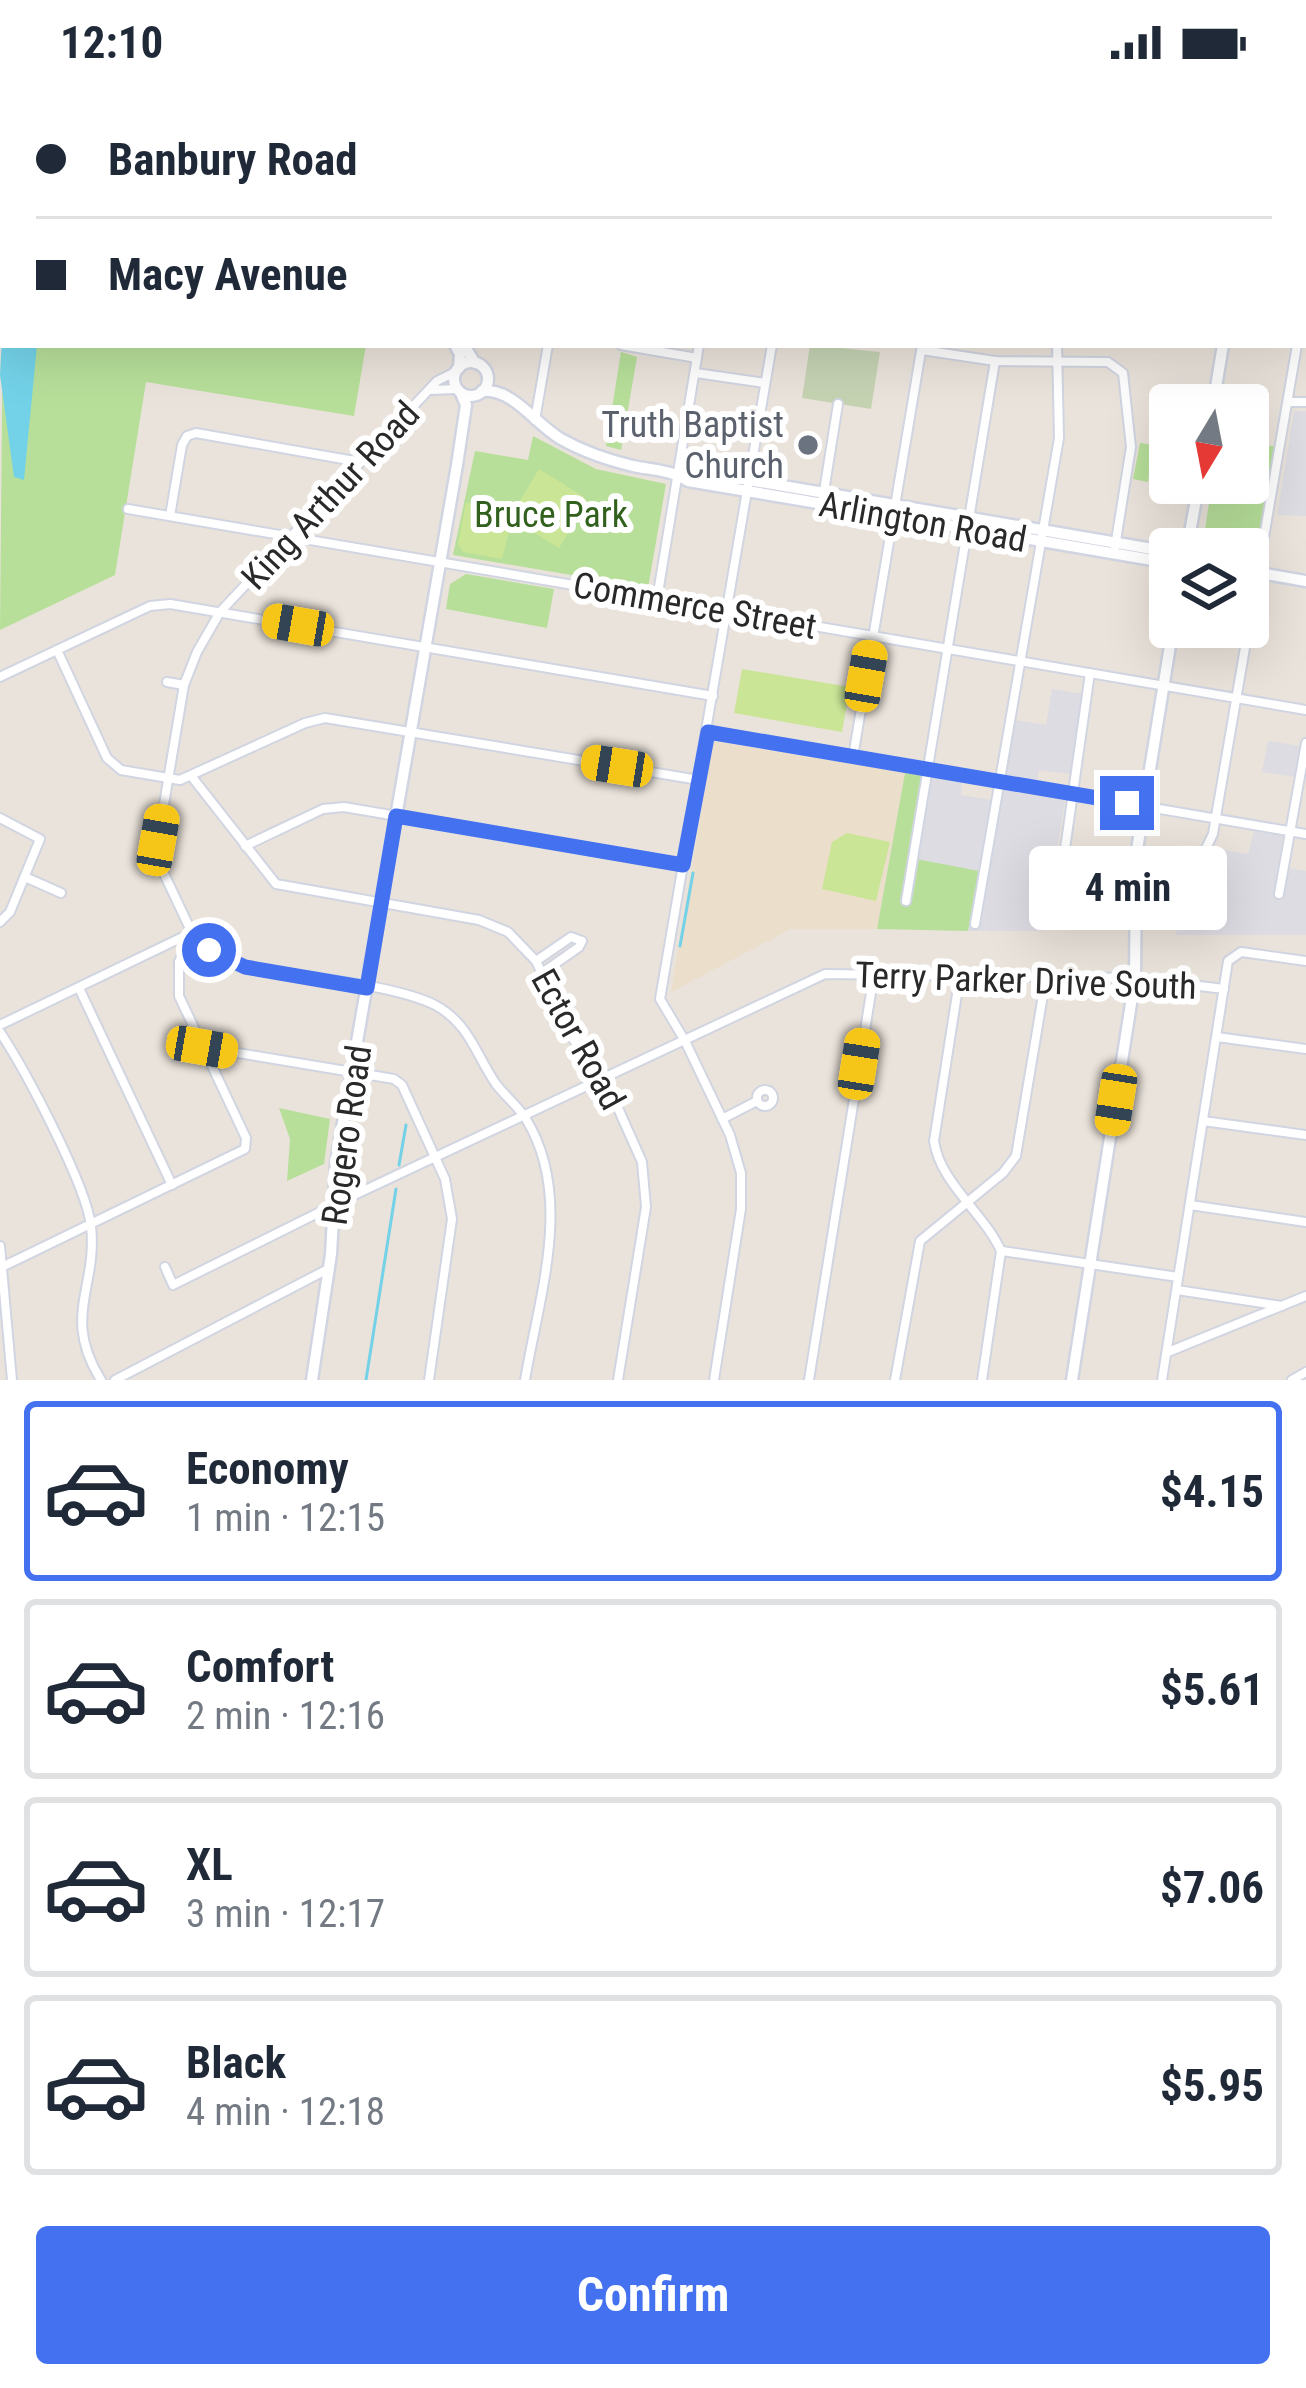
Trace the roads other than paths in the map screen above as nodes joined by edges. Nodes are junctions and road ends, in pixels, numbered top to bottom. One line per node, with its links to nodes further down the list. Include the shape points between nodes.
1 (460, 348): 15 (main road)
2 (462, 348): 14 (main road)
3 (547, 348): 27 (street)
4 (639, 348): 11 (street)
5 (699, 348): 11 (street)
6 (772, 348): 18 (street)
7 (922, 348): 12 (street); 34 (street)
8 (1057, 348): 13 (street)
9 (1222, 348): 19 (main road)
10 (1297, 348): 23 (street)
11 (697, 358): 16 (street)
12 (995, 361): 13 (street); 36 (street)
13 (1057, 362): 38 (street, via 1059,439); 40 (street, via 1108,362 1123,373 1132,448)
14 (475, 363): 15 (main road); 17 (main road)
15 (457, 370): 20 (street, King Arthur Road); 21 (main road)
16 (695, 373): 18 (street); 30 (street)
17 (487, 375): 22 (main road); 25 (main road, Arlington Road)
18 (766, 383): 31 (street)
19 (1216, 384)
20 (429, 391): 21 (street, King Arthur Road); 28 (street, King Arthur Road)
21 (459, 391): 22 (main road); 29 (main road, Rogero Road, via 466,405)
22 (480, 392): 25 (main road, Arlington Road, via 501,391); 29 (main road, Rogero Road)
23 (1288, 402): 24 (street); 37 (street)
24 (1306, 402)
25 (516, 404): 27 (main road, Arlington Road)
26 (838, 404): 32 (street)
27 (535, 421): 30 (main road, Arlington Road, via 607,459)
28 (361, 462): 35 (street, via 196,433 182,445); 39 (street, King Arthur Road)
29 (458, 465): 43 (main road, Rogero Road)
30 (677, 474): 31 (main road, Arlington Road); 46 (street)
31 (747, 486): 32 (main road, Arlington Road); 47 (street)
32 (823, 499): 34 (main road, Arlington Road)
33 (128, 509): 35 (street, Commerce Street)
34 (895, 511): 36 (main road, Arlington Road); 49 (street)
35 (170, 516): 39 (street, Commerce Street)
36 (969, 523): 38 (main road, Arlington Road); 51 (street)
37 (1263, 528)
38 (1041, 536): 40 (main road, Arlington Road); 55 (street)
39 (289, 537): 43 (street, Commerce Street); 48 (street, King Arthur Road)
40 (1115, 548): 41 (main road, Arlington Road); 42 (main road, Arlington Road)
41 (1149, 550)
42 (1149, 557)
43 (440, 562): 46 (street, Commerce Street); 50 (main road, Rogero Road)
44 (1269, 575): 45 (main road)
45 (1306, 581)
46 (657, 599): 47 (street, Commerce Street)
47 (727, 611): 49 (street, Commerce Street); 61 (street)
48 (220, 612): 50 (street); 54 (street, via 159,604); 59 (street, King Arthur Road)
49 (873, 635): 51 (street, Commerce Street); 67 (street)
50 (425, 647): 61 (street); 64 (main road, Rogero Road)
51 (946, 648): 55 (street, Commerce Street); 68 (street)
52 (1169, 648): 60 (main road)
53 (1244, 648): 62 (street)
54 (57, 650): 57 (street); 70 (street, via 113,766)
55 (1020, 661): 56 (street, Commerce Street); 72 (street)
56 (1090, 673): 60 (street, Commerce Street); 73 (street)
57 (0, 677)
58 (166, 682): 59 (street)
59 (184, 685): 70 (street, King Arthur Road)
60 (1163, 685): 62 (street, Commerce Street); 74 (main road)
61 (713, 696): 65 (street)
62 (1238, 698): 63 (street, Commerce Street); 77 (street)
63 (1306, 710)
64 (411, 731): 69 (street, via 319,719); 71 (street); 75 (main road, Rogero Road)
65 (708, 732): 67 (street); 71 (street)
66 (1306, 742): 78 (street)
67 (853, 757): 68 (street)
68 (926, 769): 72 (street); 87 (street)
69 (192, 777): 70 (street); 80 (street, Ector Road)
70 (169, 779): 91 (street, King Arthur Road, via 157,853)
71 (699, 780): 81 (street)
72 (999, 782): 73 (street); 90 (street)
73 (1071, 794): 74 (street); 83 (street)
74 (1143, 806): 77 (street); 84 (main road)
75 (396, 816): 80 (street, via 333,807); 81 (street); 88 (main road, Rogero Road)
76 (0, 818): 82 (street, via 40,838)
77 (1217, 819): 78 (street); 84 (street, via 1186,889)
78 (1291, 831): 79 (street); 86 (street)
79 (1306, 834)
80 (244, 846): 88 (street, Ector Road, via 276,884)
81 (683, 865): 104 (street, via 660,999)
82 (25, 877): 85 (street); 89 (street)
83 (1061, 877)
84 (1136, 883): 98 (main road)
85 (61, 893)
86 (1280, 894)
87 (906, 901)
88 (382, 903): 92 (street, Ector Road, via 496,925); 100 (main road, Rogero Road)
89 (0, 922)
90 (975, 924)
91 (192, 933): 99 (street); 100 (street, via 245,967); 105 (street, via 177,987)
92 (536, 961): 94 (street, Ector Road); 94 (street, via 571,937 581,940)
93 (1306, 961): 101 (street, via 1232,955)
94 (542, 974): 108 (street, Ector Road, via 573,1039)
95 (874, 974): 96 (street, Terry Parker Drive South); 104 (street, Terry Parker Drive South, via 825,974); 141 (street)
96 (960, 975): 97 (street, Terry Parker Drive South); 116 (street, via 934,1141)
97 (1046, 977): 98 (street, Terry Parker Drive South); 116 (street, via 1016,1156)
98 (1135, 978): 101 (street, Terry Parker Drive South); 123 (main road)
99 (79, 988): 102 (street); 115 (street)
100 (367, 988): 107 (main road, Rogero Road); 110 (street, via 447,1012)
101 (1224, 989): 103 (street)
102 (0, 1028): 120 (street)
103 (1217, 1036): 106 (street); 112 (street)
104 (685, 1041): 108 (street, Terry Parker Drive South); 111 (street)
105 (202, 1047): 107 (street); 115 (street, via 246,1145)
106 (1306, 1048)
107 (351, 1072): 114 (street, via 402,1085); 118 (main road, Rogero Road)
108 (605, 1079): 110 (street, Terry Parker Drive South); 139 (street, Ector Road, via 646,1184)
109 (758, 1101): 111 (street)
110 (525, 1117): 114 (street, Terry Parker Drive South); 138 (street, via 545,1164 551,1209)
111 (722, 1119): 140 (street, via 742,1190)
112 (1203, 1120): 113 (street); 117 (street)
113 (1306, 1135)
114 (436, 1158): 118 (street, Terry Parker Drive South); 137 (street, via 451,1201 452,1237)
115 (172, 1185): 120 (street)
116 (968, 1200): 122 (street); 142 (street, via 920,1241)
117 (1190, 1205): 119 (street); 127 (street)
118 (333, 1206): 125 (street, Terry Parker Drive South, via 173,1286); 126 (main road, Rogero Road)
119 (1306, 1222)
120 (91, 1223): 124 (street); 134 (street, via 80,1322)
121 (0, 1246): 124 (street)
122 (1001, 1251): 123 (street); 143 (street)
123 (1090, 1264): 127 (street); 144 (main road)
124 (1, 1267): 133 (street)
125 (165, 1267)
126 (329, 1268): 135 (street); 136 (main road, Rogero Road)
127 (1178, 1277): 128 (street)
128 (1177, 1290): 130 (street); 131 (street)
129 (1306, 1296): 130 (street)
130 (1283, 1306): 131 (street)
131 (1167, 1352): 145 (street)
132 (1306, 1372): 146 (street)
133 (12, 1380)
134 (101, 1380)
135 (115, 1380)
136 (312, 1380)
137 (429, 1380)
138 (525, 1380)
139 (618, 1380)
140 (714, 1380)
141 (809, 1380)
142 (895, 1380)
143 (982, 1380)
144 (1072, 1380)
145 (1162, 1380)
146 (1292, 1380)

